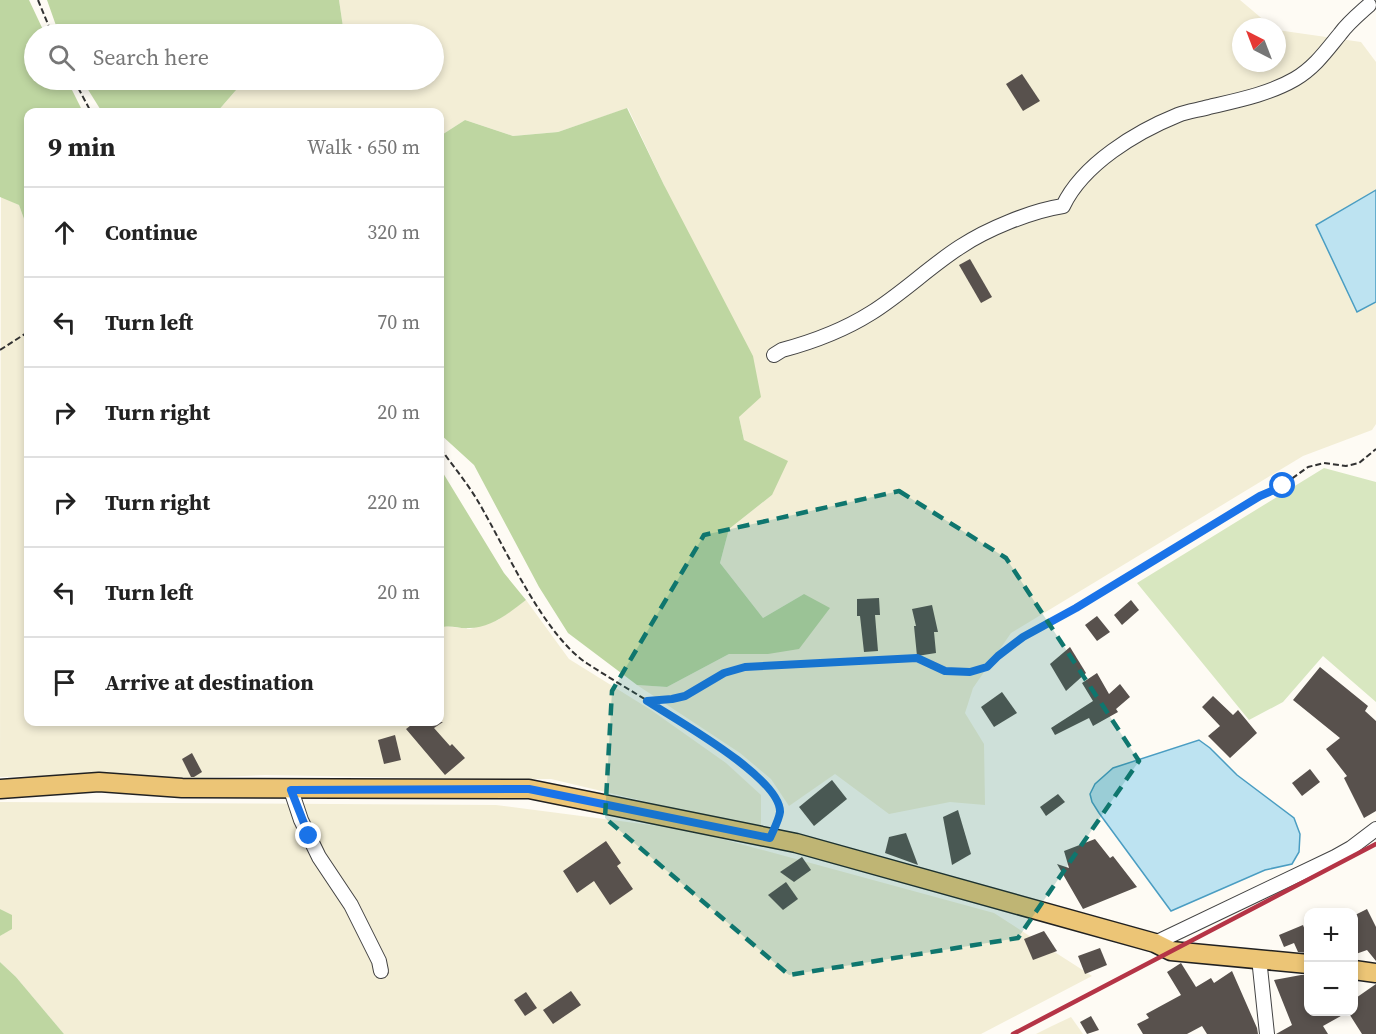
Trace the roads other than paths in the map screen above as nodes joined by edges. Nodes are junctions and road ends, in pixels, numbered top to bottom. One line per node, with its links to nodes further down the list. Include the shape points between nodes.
1 (1369, 4): 2 (street, via 1311,69 1294,80 1247,99 1179,115 1148,130 1089,170 1063,206 1038,210 983,235 960,247 871,314)
2 (774, 355)
3 (0, 789): 4 (main road, via 99,782)
4 (291, 790): 6 (main road, via 529,789 796,843); 9 (street, via 309,836 326,870 351,905)
5 (1376, 829): 6 (street, via 1335,858)
6 (1155, 943): 7 (main road, via 1171,951)
7 (1259, 958): 8 (main road); 12 (street)
8 (1304, 964)
9 (381, 971)
10 (1358, 971): 11 (main road)
11 (1376, 973)
12 (1267, 1034)

